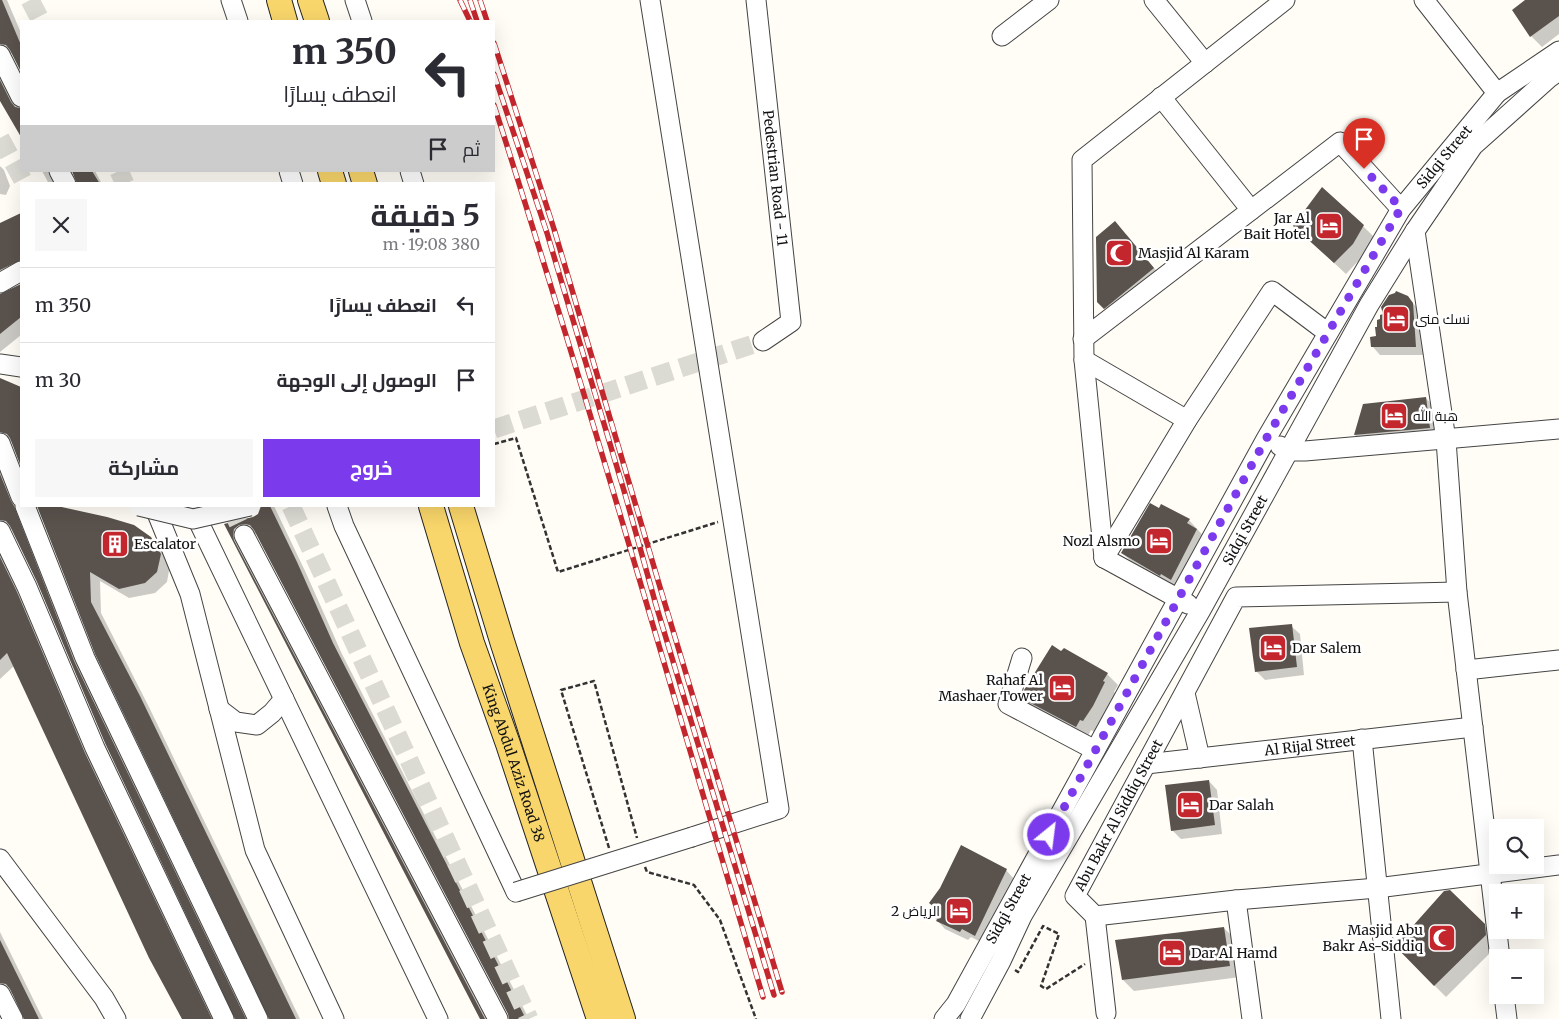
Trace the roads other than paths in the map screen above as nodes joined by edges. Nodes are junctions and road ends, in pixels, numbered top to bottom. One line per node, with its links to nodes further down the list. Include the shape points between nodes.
1 (231, 0): 11 (street)
2 (279, 0): 12 (main road)
3 (310, 0): 13 (main road)
4 (355, 0): 14 (street)
5 (650, 0): 46 (street, bridge, via 779,809 516,892)
6 (756, 0): 30 (street, Pedestrian Road - 11, via 791,322)
7 (1049, 0): 15 (street)
8 (1154, 0): 18 (street)
9 (1285, 0): 18 (street)
10 (1424, 0): 20 (street)
11 (238, 20)
12 (285, 20)
13 (317, 20)
14 (362, 20)
15 (1002, 36)
16 (1559, 51): 20 (street, Sidqi Street)
17 (0, 55): 21 (street)
18 (1205, 63): 22 (street)
19 (1559, 71): 25 (street, Sidqi Street, via 1473,146)
20 (1497, 93): 23 (street, Sidqi Street)
21 (20, 95)
22 (1161, 98): 24 (street); 29 (street, via 1082,160)
23 (1401, 208): 24 (street, via 1340,142); 28 (street, Sidqi Street)
24 (1251, 210): 29 (street)
25 (1415, 230): 37 (street); 39 (street, Sidqi Street, via 1369,304)
26 (20, 271): 27 (street)
27 (0, 283)
28 (1328, 333): 34 (street, via 1272,291); 36 (street, Sidqi Street)
29 (1083, 339): 31 (street)
30 (763, 340)
31 (1084, 360): 34 (street); 51 (street)
32 (0, 364): 33 (street)
33 (20, 367)
34 (1187, 420): 51 (street)
35 (1559, 429): 37 (street)
36 (1266, 439): 39 (street); 53 (street, Sidqi Street)
37 (1446, 440): 39 (street); 52 (street)
38 (0, 443): 40 (street)
39 (1289, 451): 54 (street, Sidqi Street)
40 (18, 478)
41 (25, 507): 83 (street, via 86,658)
42 (143, 507): 45 (street, bridge, via 193,519)
43 (154, 507): 60 (street, via 190,594)
44 (191, 507): 59 (street)
45 (246, 507)
46 (337, 507)
47 (431, 507): 87 (main road, King Abdul Aziz Road 38, via 472,643)
48 (461, 507): 88 (main road, King Abdul Aziz Road 38)
49 (0, 531): 82 (street, via 95,748)
50 (244, 535): 86 (street)
51 (1104, 558): 53 (street)
52 (1457, 592): 57 (street); 58 (street, Abu Bakr Al Siddiq Street, via 1236,597)
53 (1178, 599): 54 (street); 63 (street, Sidqi Street)
54 (1201, 610): 76 (street, Sidqi Street, via 1022,916)
55 (1022, 658): 63 (street, via 1008,704)
56 (1559, 660): 57 (street)
57 (1466, 670): 61 (street)
58 (1184, 694): 64 (street); 65 (street, Abu Bakr Al Siddiq Street)
59 (284, 698): 60 (street, via 257,725 236,722); 85 (street)
60 (219, 709): 84 (street, via 255,850)
61 (1473, 727): 62 (street, Al Rijal Street); 67 (street)
62 (1362, 739): 64 (street, Al Rijal Street); 71 (street)
63 (1095, 750): 75 (street, Sidqi Street)
64 (1200, 758): 65 (street, Al Rijal Street)
65 (1146, 764): 73 (street, Abu Bakr Al Siddiq Street, via 1075,896)
66 (0, 859): 81 (street, via 104,998)
67 (1489, 865)
68 (1559, 865): 69 (street)
69 (1544, 867)
70 (1490, 874): 71 (street); 74 (street)
71 (1378, 888): 72 (street); 92 (street)
72 (1236, 900): 73 (street); 91 (street)
73 (1095, 916): 79 (street)
74 (1499, 949)
75 (984, 952): 76 (street); 89 (street, Sidqi Street, via 956,1004)
76 (1001, 961): 90 (street, Sidqi Street)
77 (0, 994): 80 (street)
78 (1505, 1004): 93 (street)
79 (1106, 1013)
80 (13, 1019)
81 (116, 1019)
82 (224, 1019)
83 (258, 1019)
84 (334, 1019)
85 (438, 1019)
86 (498, 1019)
87 (599, 1019)
88 (623, 1019)
89 (944, 1019)
90 (970, 1019)
91 (1252, 1019)
92 (1391, 1019)
93 (1507, 1019)

